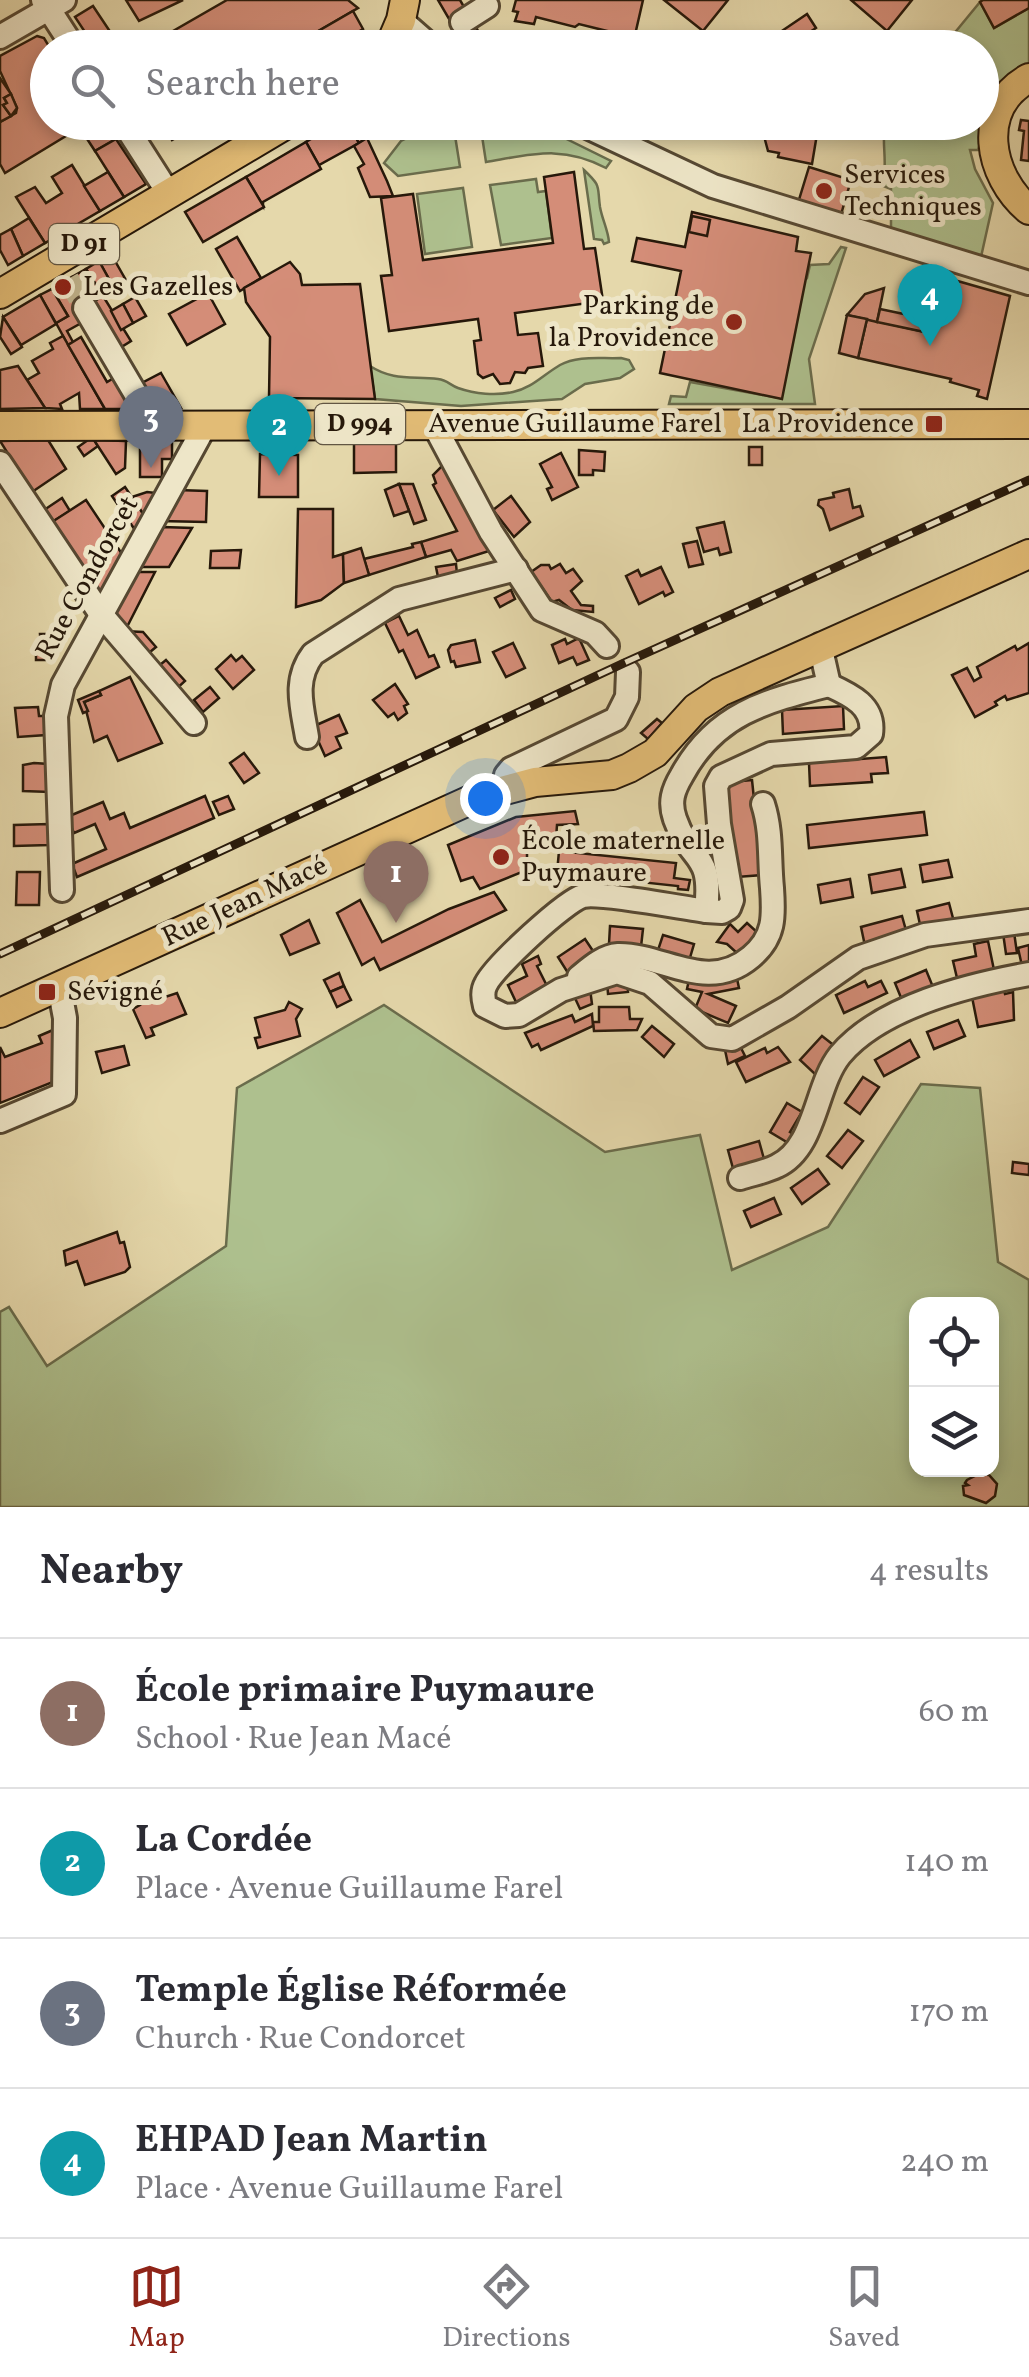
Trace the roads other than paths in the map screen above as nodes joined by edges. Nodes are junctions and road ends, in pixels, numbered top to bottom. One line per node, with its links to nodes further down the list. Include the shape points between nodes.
1 (52, 3): 4 (street); 7 (street)
2 (488, 6): 6 (street)
3 (403, 10): 5 (street)
4 (65, 30)
5 (431, 30)
6 (452, 30)
7 (0, 37)
8 (1029, 78): 9 (main road)
9 (999, 120)
10 (134, 140): 14 (street)
11 (260, 140): 14 (main road, D 91)
12 (616, 140): 16 (street, via 714,186)
13 (992, 140): 15 (main road, via 1002,180)
14 (169, 194): 17 (main road, D 91, via 63,270)
15 (1029, 210)
16 (1029, 283)
17 (0, 294)
18 (85, 308): 19 (street)
19 (148, 424): 20 (main road, Avenue Guillaume Farel / D 994); 23 (main road, Avenue Guillaume Farel / D 994)
20 (206, 424): 22 (main road, Avenue Guillaume Farel / D 994); 27 (street, Rue Condorcet)
21 (1029, 424): 22 (main road, Avenue Guillaume Farel / D 994)
22 (434, 425): 26 (street)
23 (0, 426)
24 (0, 463): 27 (street)
25 (1029, 554): 28 (main road, Rue Jean Macé)
26 (516, 569): 29 (street, via 542,610 595,633); 35 (street, via 399,598 313,654 298,682)
27 (100, 613): 34 (street); 38 (street, Rue Condorcet, via 63,685 56,716)
28 (820, 645): 30 (main road, Rue Jean Macé); 32 (street)
29 (607, 646)
30 (777, 665): 33 (street); 36 (main road, Rue Jean Macé, via 696,708 654,753 629,768)
31 (628, 672): 36 (street, via 627,697 616,718 511,769)
32 (829, 685): 33 (street); 39 (street, via 859,700 872,734 856,746 771,754 721,777 719,824 732,900 722,912)
33 (786, 696): 39 (street, via 714,731 674,790 676,823 708,874)
34 (194, 723)
35 (307, 738)
36 (504, 789): 42 (main road, Rue Jean Macé)
37 (762, 804): 43 (street, via 770,826 775,920 757,952 708,973 619,955)
38 (62, 890)
39 (706, 911): 43 (street, via 584,896 561,908 496,971 482,996 485,1006 519,1015)
40 (1029, 921): 43 (street, via 926,935 858,958 732,1039 711,1036 632,975 617,972)
41 (1029, 974): 46 (street, via 944,994 862,1035 832,1068 797,1148 778,1166)
42 (59, 986): 44 (main road, Rue Jean Macé); 45 (street, via 64,1094)
43 (561, 990)
44 (0, 1013)
45 (0, 1120)
46 (740, 1178)

